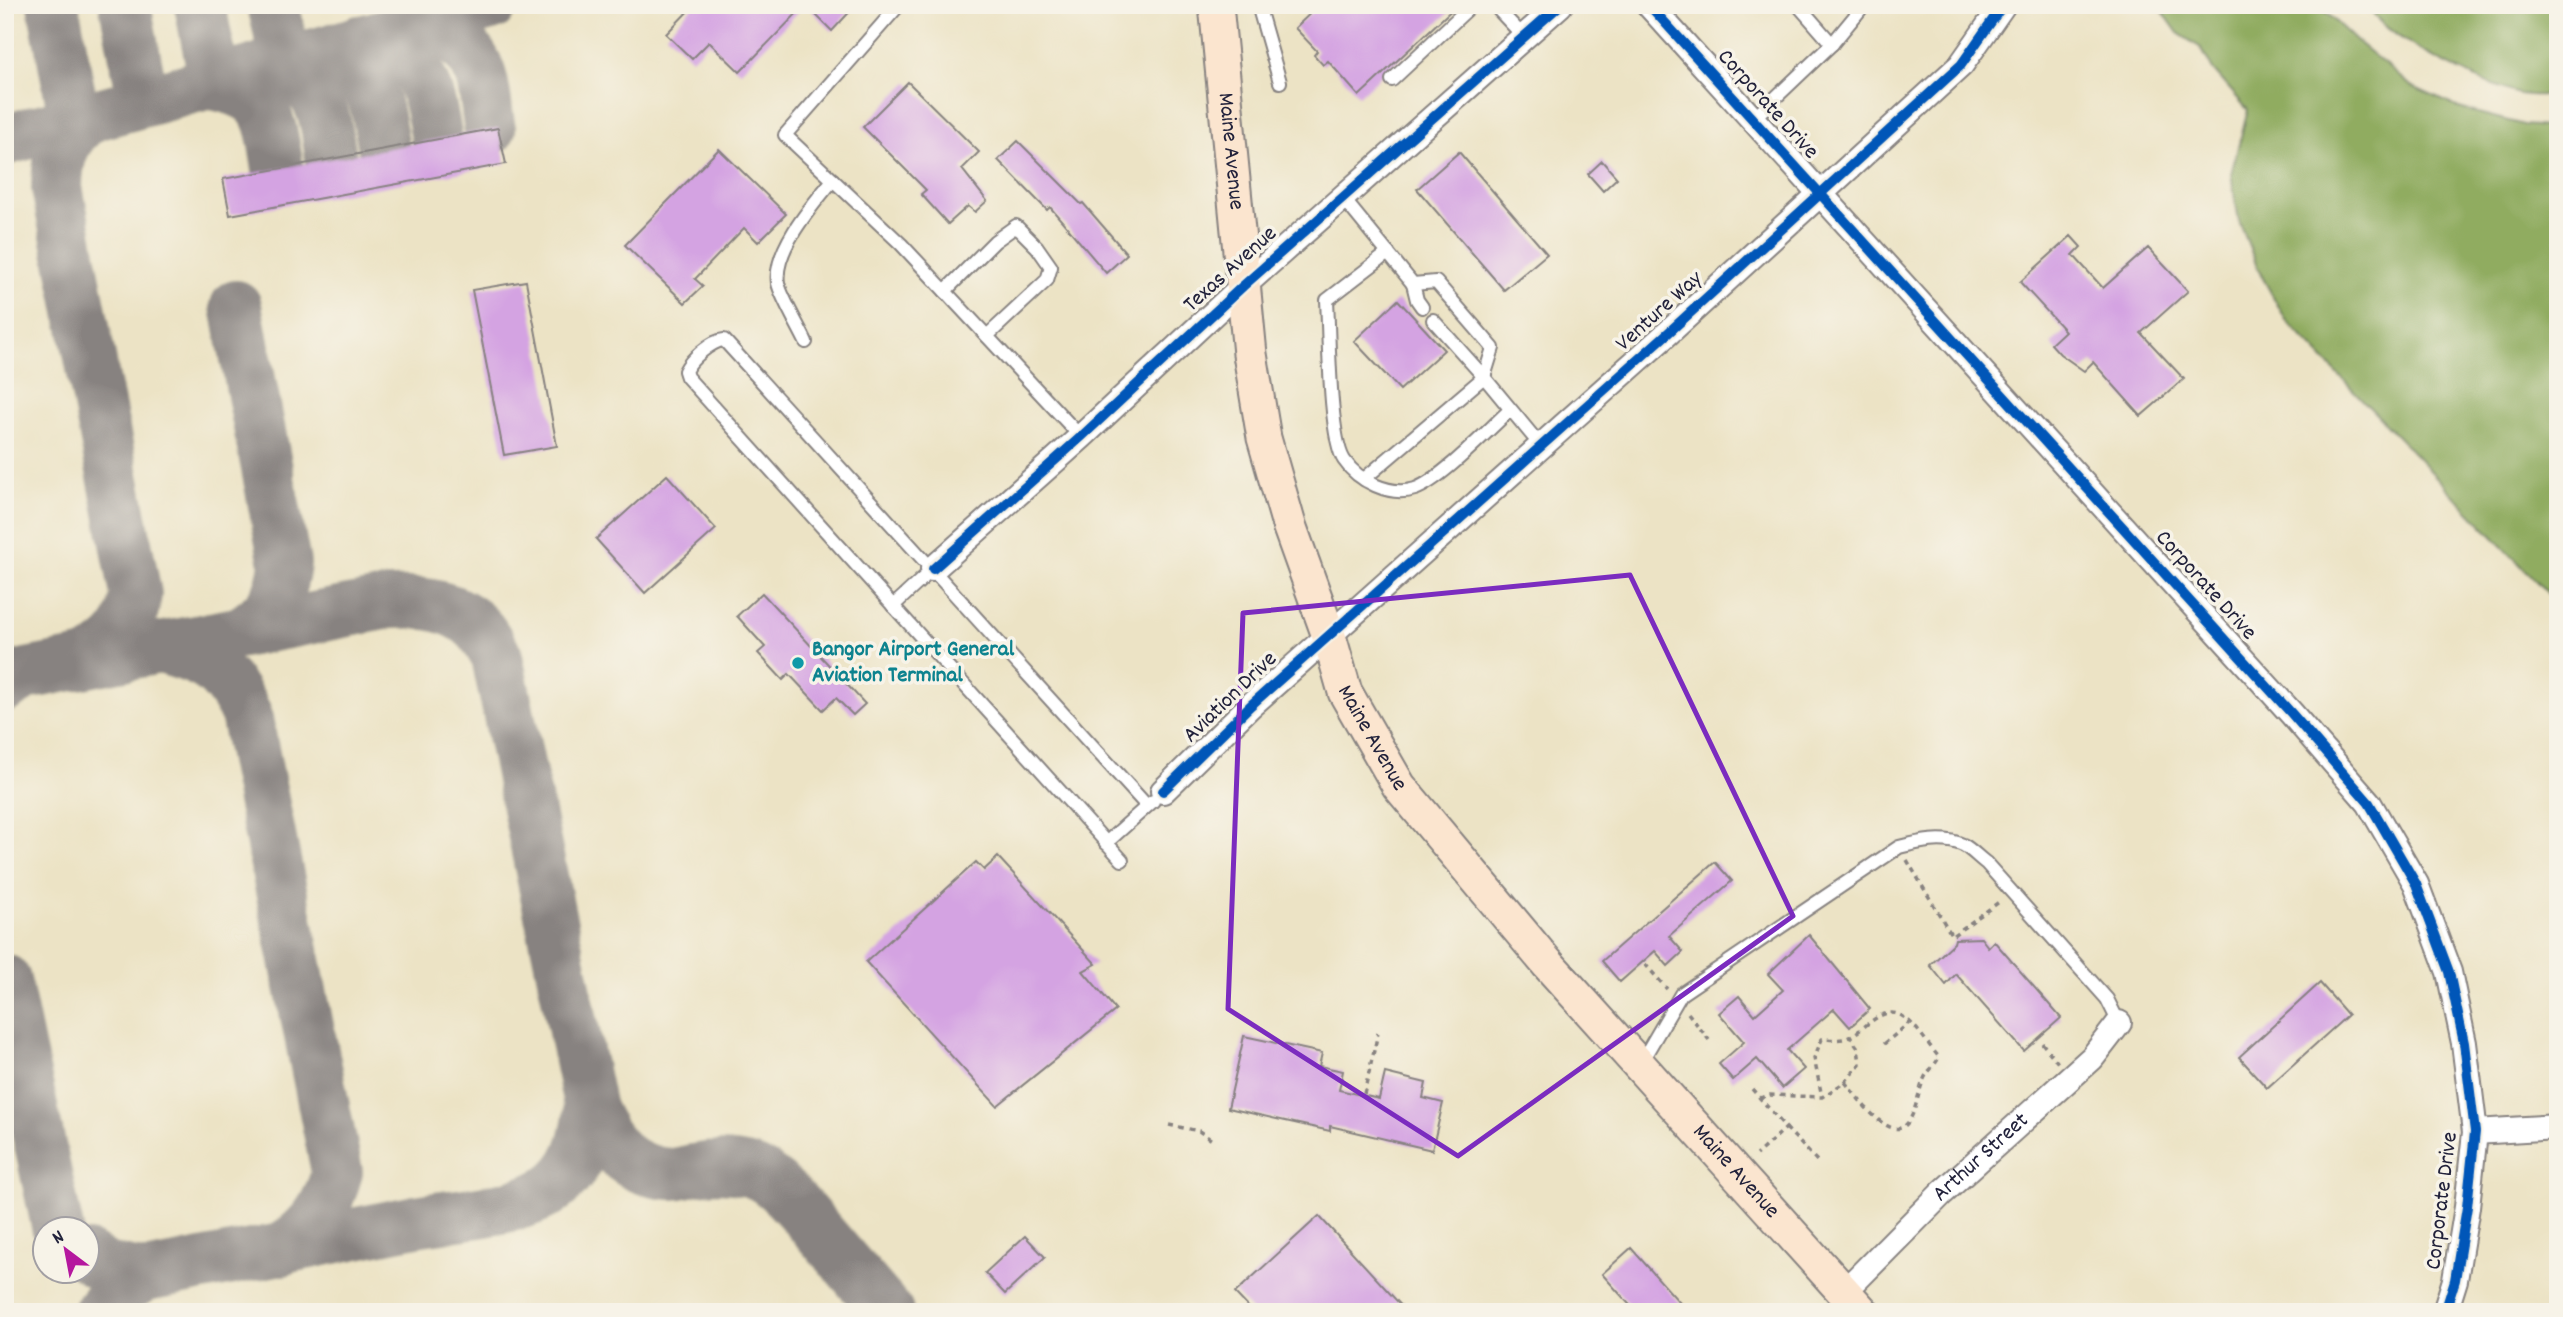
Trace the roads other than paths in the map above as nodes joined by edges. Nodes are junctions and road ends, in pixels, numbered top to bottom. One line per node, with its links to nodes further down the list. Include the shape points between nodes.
1 (899, 5): 16 (lane, via 785,135)
2 (1258, 5): 14 (lane)
3 (1472, 5): 13 (lane)
4 (1494, 5): 11 (lane)
5 (1560, 5): 11 (street, Texas Avenue)
6 (1649, 5): 15 (street, Corporate Drive)
7 (1798, 5): 12 (lane)
8 (1859, 5): 12 (lane, via 1860,10)
9 (2003, 5): 17 (street, Venture Way, via 1961,65)
10 (1219, 6): 21 (main road, Maine Avenue)
11 (1525, 38): 18 (street, Texas Avenue)
12 (1832, 44): 15 (lane)
13 (1392, 80)
14 (1280, 82)
15 (1752, 120): 17 (street, Corporate Drive)
16 (833, 180): 22 (lane); 26 (lane, via 807,211 779,261 778,284)
17 (1821, 196): 30 (street, Venture Way); 41 (street, Corporate Drive, via 2369,803 2416,884 2449,972 2464,1043)
18 (1343, 198): 19 (lane); 21 (street, Texas Avenue)
19 (1388, 253): 20 (lane); 31 (lane, via 1327,300 1336,435 1344,460)
20 (1413, 284): 23 (lane); 27 (lane, via 1436,282 1493,348)
21 (1243, 286): 29 (street, Texas Avenue); 34 (main road, Maine Avenue, via 1264,439)
22 (945, 291): 25 (lane); 25 (lane, via 1016,226 1037,247 1051,267 1047,279)
23 (1422, 307)
24 (1433, 320): 27 (lane)
25 (987, 336): 29 (lane)
26 (806, 342)
27 (1483, 377): 28 (lane); 31 (lane)
28 (1510, 410): 30 (lane); 31 (lane, via 1434,478 1413,490 1382,489)
29 (1081, 438): 32 (street, Texas Avenue)
30 (1541, 446): 34 (street, Venture Way)
31 (1364, 479)
32 (933, 569): 33 (lane); 33 (lane, via 724,340 717,340 688,364 687,377); 35 (lane)
33 (892, 606): 36 (lane)
34 (1329, 636): 35 (street, Aviation Drive); 39 (main road, Maine Avenue, via 1345,692 1399,786)
35 (1155, 798): 36 (lane)
36 (1106, 843): 37 (lane)
37 (1122, 860)
38 (2119, 1023): 39 (lane, via 2107,999 1986,863 1963,845 1923,841 1899,847 1681,994); 42 (street, Arthur Street, via 2092,1058 1942,1193)
39 (1639, 1066): 42 (main road, Maine Avenue)
40 (2558, 1127): 41 (street)
41 (2474, 1132): 43 (street, Corporate Drive, via 2465,1219)
42 (1853, 1302)
43 (2445, 1312)

